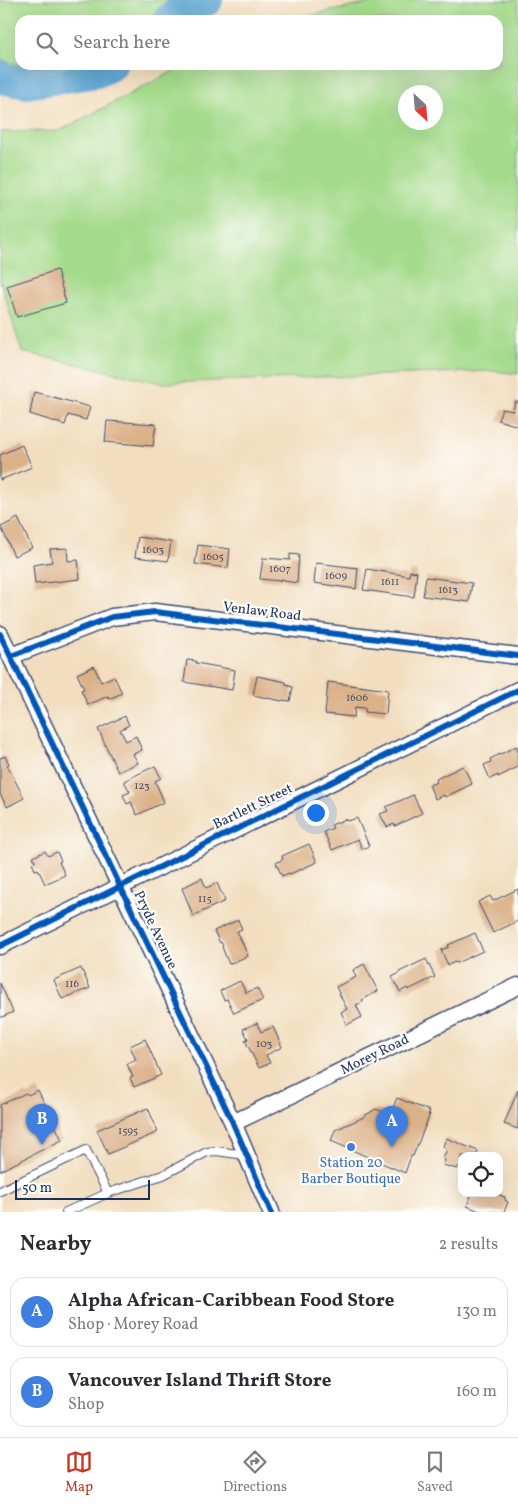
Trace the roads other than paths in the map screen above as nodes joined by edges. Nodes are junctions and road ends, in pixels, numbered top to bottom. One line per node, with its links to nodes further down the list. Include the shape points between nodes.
1 (0, 634): 2 (street, Pryde Avenue)
2 (10, 656): 3 (street, Venlaw Road, via 112,617 155,612); 5 (street, Pryde Avenue)
3 (518, 656)
4 (518, 690): 5 (street, Bartlett Street)
5 (120, 886): 6 (street, Bartlett Street); 8 (street, Pryde Avenue)
6 (0, 946)
7 (518, 986): 8 (street, Morey Road)
8 (233, 1123): 9 (street, Pryde Avenue)
9 (246, 1154): 11 (lane, via 207,1152 163,1174); 13 (street, Pryde Avenue)
10 (0, 1192): 11 (lane, via 86,1150)
11 (108, 1193): 12 (lane)
12 (66, 1212)
13 (271, 1212)

